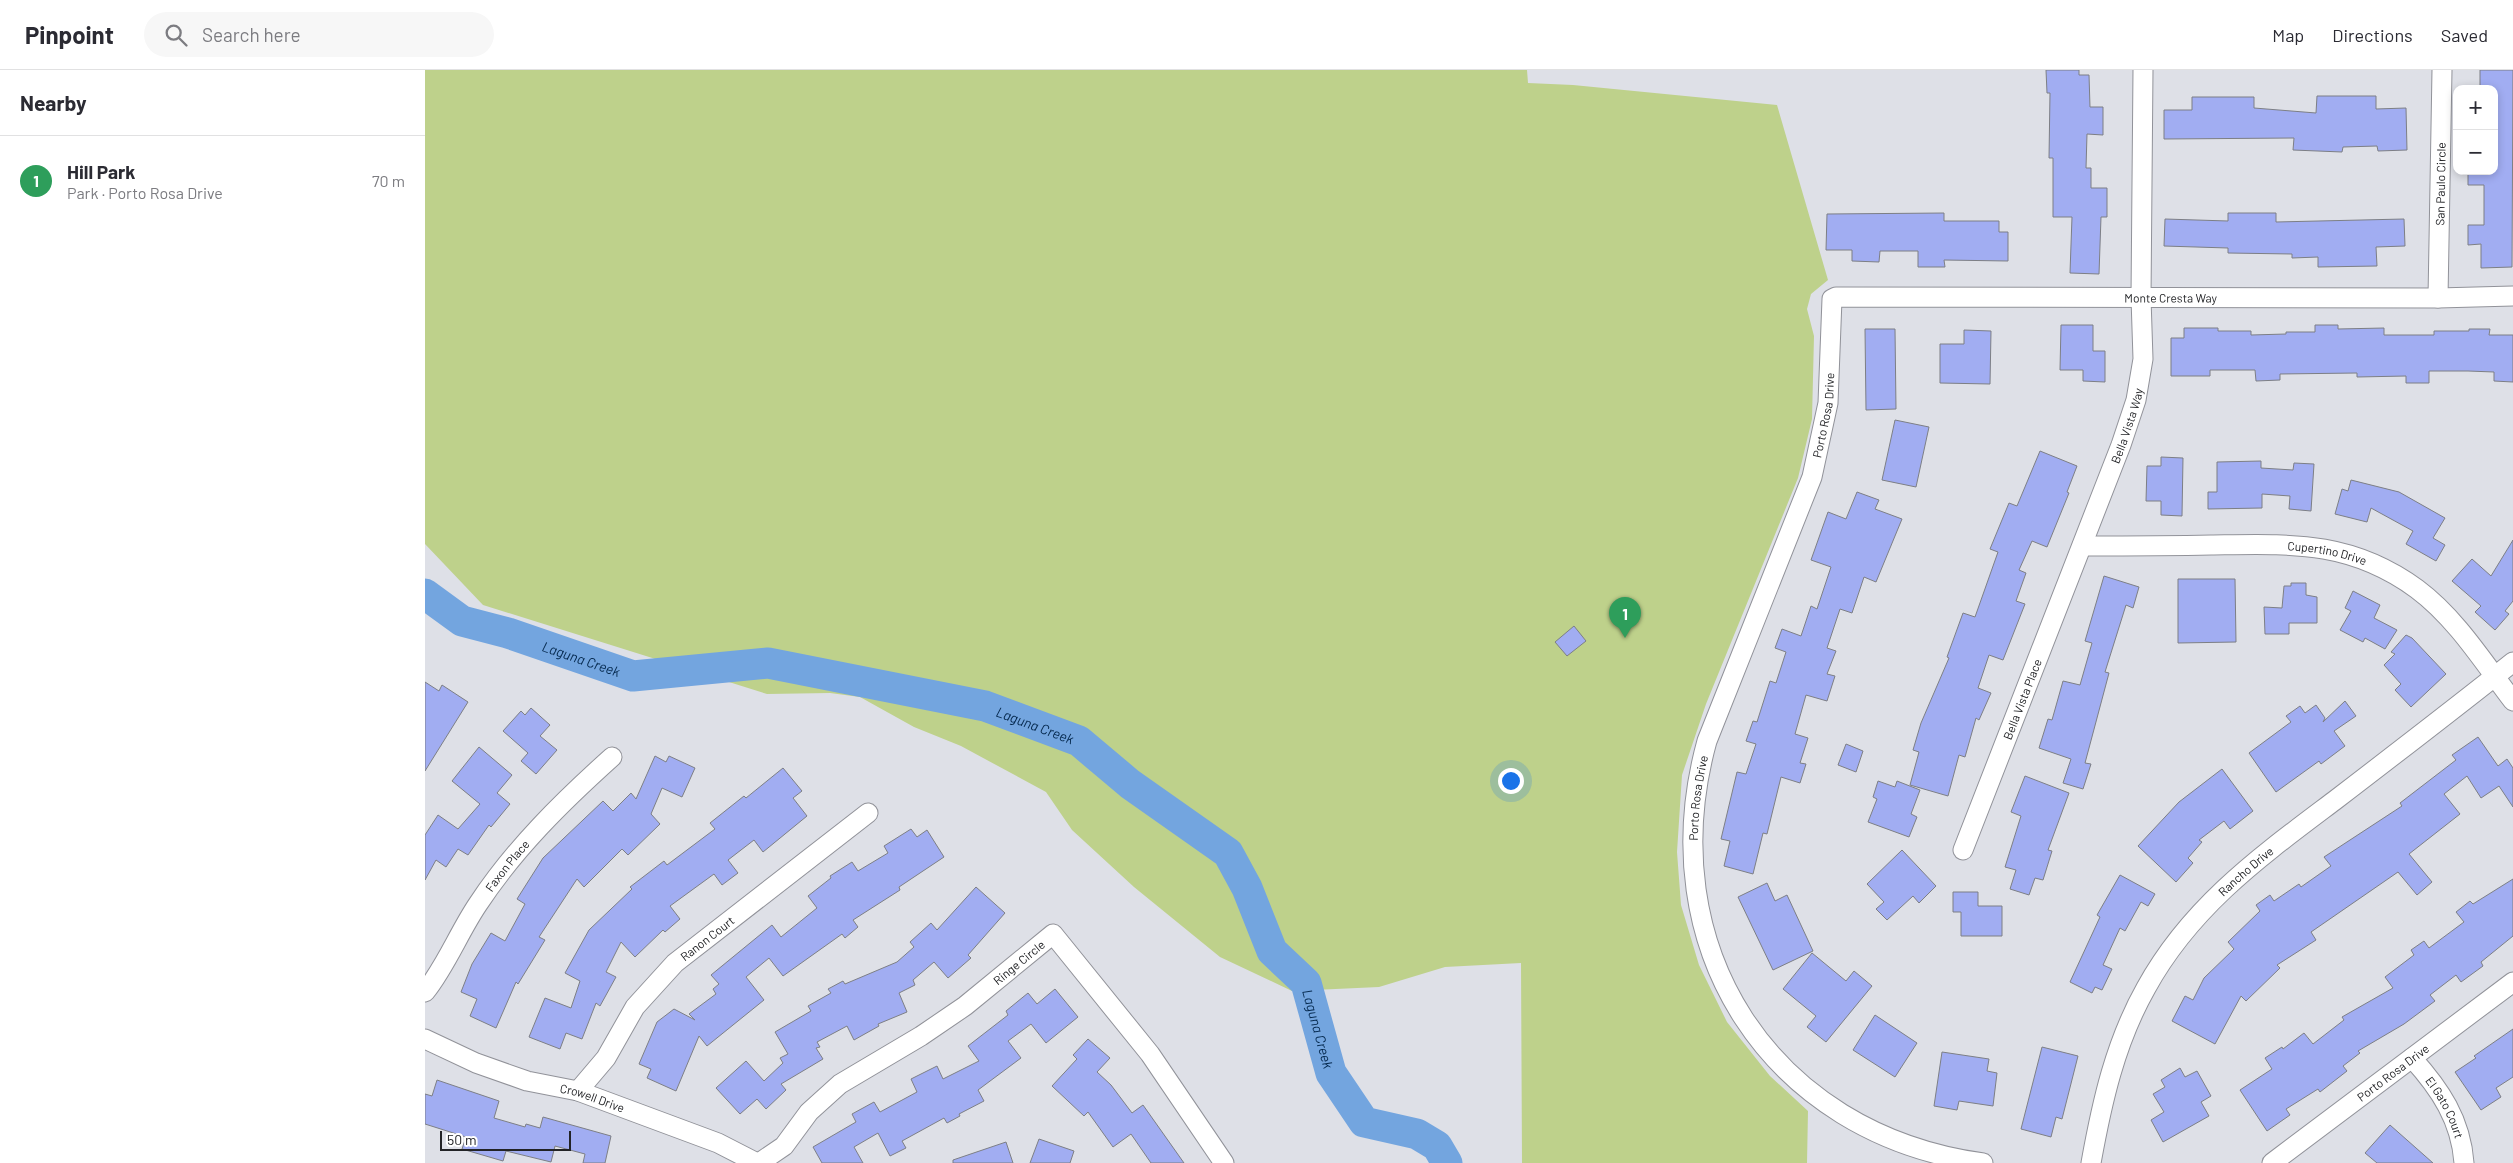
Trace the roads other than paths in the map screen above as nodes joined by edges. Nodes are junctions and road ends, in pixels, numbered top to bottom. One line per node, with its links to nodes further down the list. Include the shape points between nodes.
1 (2143, 70): 4 (street)
2 (2442, 70): 5 (street, San Paulo Circle)
3 (2513, 296): 5 (street, Monte Cresta Way)
4 (2141, 298): 5 (street, Monte Cresta Way); 6 (street, Monte Cresta Way); 7 (street, Bella Vista Way, via 2143,359 2136,400)
5 (2439, 298)
6 (1832, 299): 21 (street, Porto Rosa Drive, via 1828,403 1812,477 1701,763 1692,830 1696,898 1707,941 1728,990 1760,1041 1790,1074 1831,1108 1884,1137 1948,1158)
7 (2082, 546): 9 (street, Cupertino Drive, via 2291,544 2349,554 2384,569 2417,590 2446,616); 13 (street, Bella Vista Place)
8 (2513, 662): 9 (street, Rancho Drive)
9 (2494, 677): 10 (street, Cupertino Drive); 22 (street, Rancho Drive, via 2246,868 2198,914 2146,986 2125,1030 2105,1089)
10 (2513, 701)
11 (612, 758): 15 (street, Faxon Place, via 568,796 506,865)
12 (868, 813): 18 (street, Ranon Court, via 675,964 635,1007 606,1058)
13 (1963, 850)
14 (2513, 982): 17 (street, Porto Rosa Drive)
15 (425, 992)
16 (425, 1038): 18 (street, Crowell Drive, via 527,1081)
17 (2412, 1058): 23 (street, Porto Rosa Drive); 24 (street, El Gato Court, via 2445,1098 2459,1134)
18 (578, 1091): 19 (street, Crowell Drive, via 718,1143)
19 (758, 1163): 20 (street, Ringe Circle, via 784,1146 809,1112 835,1088 965,1006 1053,934 1150,1054)
20 (1224, 1163)
21 (1983, 1163)
22 (2091, 1163)
23 (2272, 1163)
24 (2464, 1163)

